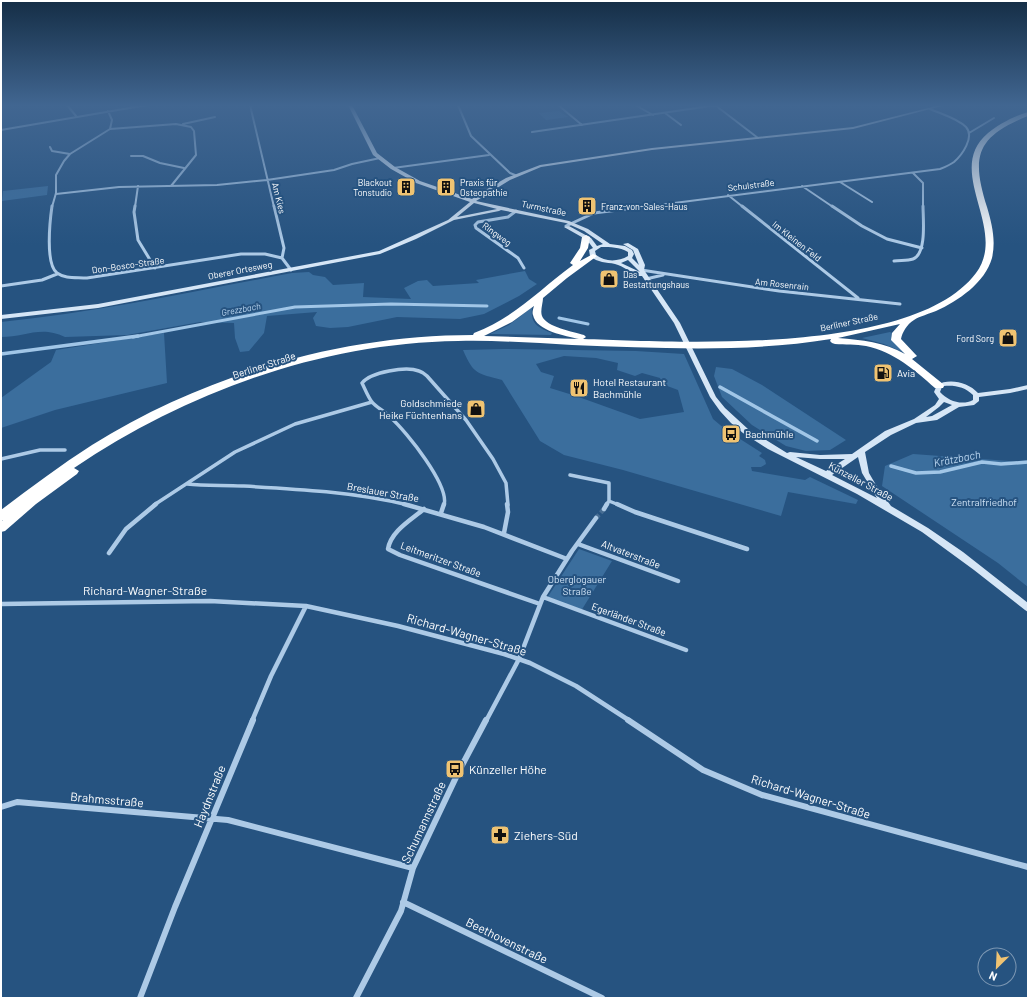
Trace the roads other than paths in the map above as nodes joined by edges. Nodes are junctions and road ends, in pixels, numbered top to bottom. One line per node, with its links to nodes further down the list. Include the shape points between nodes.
1 (56, 152): 10 (street)
2 (74, 152): 10 (street)
3 (196, 152): 14 (street)
4 (261, 152): 18 (street, Am Kies)
5 (374, 152): 13 (main road, Turmstraße)
6 (486, 152): 11 (street)
7 (642, 152): 17 (main road, Oberer Ortesweg, via 540,166)
8 (962, 152): 16 (street, Schulstraße, via 952,163 940,169)
9 (978, 152): 53 (highway, Berliner Straße, via 974,170 990,242 987,260 980,273 962,291 939,306)
10 (70, 154): 23 (street, via 56,175)
11 (489, 155): 15 (street); 17 (street)
12 (132, 156): 14 (street, via 143,156)
13 (380, 158): 15 (main road, Turmstraße); 18 (street, via 334,170)
14 (184, 168): 21 (street)
15 (393, 168): 26 (main road, Turmstraße, via 441,196)
16 (913, 173): 19 (street, Schulstraße); 34 (street, via 923,183)
17 (515, 175): 26 (main road, Oberer Ortesweg)
18 (267, 180): 21 (street); 36 (street, Am Kies, via 284,248)
19 (840, 181): 22 (street, Schulstraße); 25 (street)
20 (138, 186): 21 (street); 23 (street); 40 (street, via 134,212 138,240)
21 (171, 186)
22 (802, 186): 24 (street, Schulstraße); 34 (street, via 862,226 887,239)
23 (56, 194): 45 (street, via 53,198 50,252 51,268)
24 (728, 195): 30 (street, Schulstraße, via 594,212); 50 (street, Im Kleinen Feld)
25 (872, 202)
26 (472, 203): 27 (main road, Turmstraße); 28 (main road, Turmstraße); 29 (main road, Oberer Ortesweg)
27 (499, 210): 28 (main road, Turmstraße); 29 (main road)
28 (515, 212): 30 (main road, Turmstraße, via 556,218); 31 (main road, Turmstraße); 41 (street, Ringweg, via 508,217 478,222 475,225 518,258)
29 (450, 221): 42 (main road, Oberer Ortesweg, via 380,252)
30 (573, 224): 31 (street, Schulstraße); 32 (main road, Turmstraße)
31 (566, 226): 32 (main road, Turmstraße)
32 (589, 235): 33 (main road, Turmstraße); 35 (main road, Turmstraße); 43 (main road, via 627,244 635,249 642,265); 44 (highway)
33 (609, 245): 35 (main road); 37 (main road, via 627,249 631,254)
34 (922, 248): 39 (street, via 913,259)
35 (596, 254): 38 (main road); 44 (highway)
36 (282, 258): 40 (street, Don-Bosco-Straße, via 265,254 241,254); 42 (street)
37 (629, 258): 38 (main road); 43 (main road)
38 (616, 262): 47 (main road)
39 (894, 262)
40 (155, 268): 45 (street, Don-Bosco-Straße, via 87,278)
41 (524, 268)
42 (291, 270): 52 (main road, Oberer Ortesweg, via 98,306)
43 (641, 270): 46 (street, Am Rosenrain); 47 (main road)
44 (570, 271): 49 (highway)
45 (57, 274): 48 (street, via 42,280)
46 (663, 275): 47 (street, Am Rosenrain); 50 (street, Am Rosenrain)
47 (645, 278): 67 (main road, Künzeller Straße, via 677,323 714,397 728,417 751,436)
48 (1, 286)
49 (539, 298): 54 (highway, via 504,325); 57 (highway, via 537,315 546,326)
50 (858, 299): 51 (street, Am Rosenrain)
51 (900, 304)
52 (1, 317)
53 (910, 318): 55 (highway, Berliner Straße, via 864,331); 58 (highway, via 897,334 896,340)
54 (466, 338): 56 (highway, Berliner Straße); 78 (highway, Berliner Straße, via 348,350 297,361 209,390 158,413 108,440 53,475)
55 (814, 340): 57 (highway, Berliner Straße, via 771,344); 58 (highway, via 864,343 885,348)
56 (574, 342): 57 (highway, Berliner Straße); 80 (highway, Berliner Straße, via 442,344 395,349 301,366 258,378 187,407 114,444 60,481)
57 (602, 343)
58 (944, 385): 60 (main road, via 962,385); 61 (main road, via 937,392)
59 (1028, 387): 60 (main road)
60 (976, 395): 63 (main road, via 973,404)
61 (943, 399): 63 (main road); 64 (main road)
62 (372, 402): 72 (street, via 296,424 265,436 210,467); 77 (street, via 392,418 409,437 437,477 446,501); 81 (street, via 362,383 366,378 401,370 419,370 427,376 466,420 506,483 508,512)
63 (959, 404): 64 (main road, via 934,418)
64 (915, 421): 66 (main road, via 888,433)
65 (65, 450): 69 (street, via 40,448)
66 (861, 451): 68 (main road); 74 (main road, via 866,477)
67 (781, 453): 68 (main road, via 812,457); 71 (main road, Künzeller Straße)
68 (853, 456): 71 (main road)
69 (1, 459)
70 (570, 475): 73 (street, via 609,483)
71 (826, 475): 74 (main road, Künzeller Straße)
72 (187, 484): 75 (street, Breslauer Straße, via 342,494); 84 (street, via 153,506 126,529)
73 (609, 501): 76 (street); 83 (street)
74 (888, 508): 91 (main road, Künzeller Straße, via 973,563)
75 (424, 509): 77 (street, Breslauer Straße); 89 (street, Leitmeritzer Straße, via 393,536 388,543 388,549)
76 (604, 509)
77 (441, 513): 81 (street, Breslauer Straße)
78 (1, 516)
79 (596, 518): 82 (street)
80 (1, 528)
81 (504, 533): 85 (street, Breslauer Straße)
82 (578, 544): 85 (street); 86 (street, Altvaterstraße)
83 (746, 549)
84 (109, 553)
85 (567, 559): 87 (street)
86 (678, 581)
87 (543, 597): 89 (street); 92 (street, Egerländer Straße)
88 (1, 604): 90 (street, Richard-Wagner-Straße, via 210,601)
89 (540, 604): 93 (street)
90 (306, 606): 93 (street, Richard-Wagner-Straße, via 398,626); 95 (street, Haydnstraße, via 271,676)
91 (1028, 608)
92 (686, 650)
93 (519, 659): 96 (street, Richard-Wagner-Straße, via 576,686 703,770 762,795); 97 (street, Schumannstraße, via 459,771)
94 (1, 808): 95 (street, Brahmsstraße, via 17,802)
95 (212, 819): 97 (street, via 228,820); 99 (street, Haydnstraße, via 174,907)
96 (1028, 867)
97 (413, 868): 98 (street, Schumannstraße)
98 (403, 902): 100 (street, Schumannstraße, via 401,911); 101 (street, Beethovenstraße)
99 (140, 998)
100 (356, 998)
101 (602, 998)

